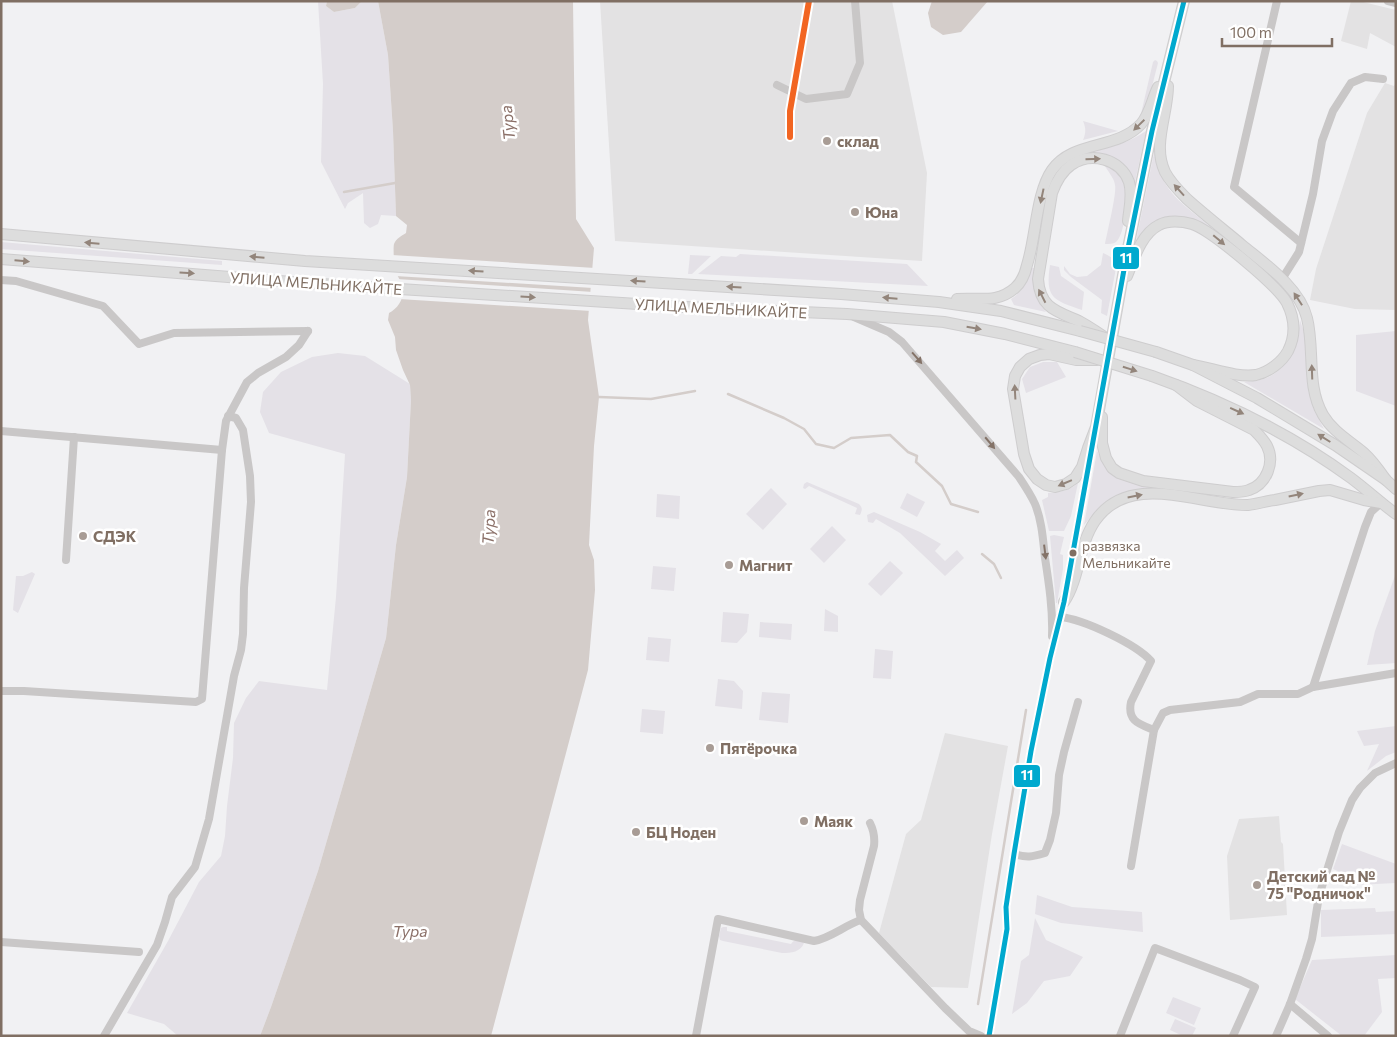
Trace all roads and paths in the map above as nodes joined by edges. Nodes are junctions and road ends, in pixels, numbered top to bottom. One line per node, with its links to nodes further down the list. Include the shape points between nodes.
1 (856, 1): 8 (street, via 860,63 847,94 806,99)
2 (1184, 1): 6 (main road)
3 (1277, 1): 11 (street, via 1234,187)
4 (1388, 1): 5 (street)
5 (1396, 3)
6 (1168, 70): 10 (main road); 13 (main road, one-way to 6, via 1187,199 1165,171 1160,142 1168,98); 16 (main road, one-way to 16, via 1140,126 1116,140 1071,154 1052,170 1045,182 1030,257 1023,279 1016,288 1005,296 988,300)
7 (1383, 79): 11 (street, via 1365,76 1351,83 1333,111 1322,141)
8 (777, 84)
9 (1, 234): 16 (main road, УЛИЦА МЕЛЬНИКАЙТЕ, one-way to 9, via 305,261)
10 (1130, 239): 15 (main road); 18 (main road, one-way to 10, via 1049,307 1038,289 1052,193 1063,172 1085,159 1108,160 1116,165 1130,187)
11 (1301, 243): 13 (street, via 1299,252)
12 (1, 259): 17 (main road, УЛИЦА МЕЛЬНИКАЙТЕ, one-way to 17, via 305,283)
13 (1282, 278): 28 (main road, one-way to 13, via 1363,452 1328,423 1318,405 1313,385 1307,315 1300,300)
14 (1, 280): 23 (street, via 16,281 103,306 139,344 174,333 308,331 286,357 247,382)
15 (1121, 288): 20 (main road, one-way to 20, via 1149,232 1168,222 1180,222 1211,234 1282,295 1292,313 1294,328 1292,344 1275,366 1256,375 1242,376); 22 (main road)
16 (939, 302): 18 (main road, УЛИЦА МЕЛЬНИКАЙТЕ)
17 (847, 314): 19 (main road, УЛИЦА МЕЛЬНИКАЙТЕ, one-way to 19, via 944,322 1005,334); 35 (street, one-way to 35, via 889,332 902,342 1027,489 1042,527 1052,619)
18 (1080, 326): 20 (main road, УЛИЦА МЕЛЬНИКАЙТЕ, bridge, via 1104,337)
19 (1076, 356): 21 (main road, УЛИЦА МЕЛЬНИКАЙТЕ, one-way to 21, bridge, via 1101,360); 24 (main road, one-way to 19, via 1075,478 1055,486 1046,486 1037,480 1024,454 1013,389 1015,376 1020,367 1040,355)
20 (1193, 365): 28 (main road, УЛИЦА МЕЛЬНИКАЙТЕ, one-way to 20, via 1286,414)
21 (1176, 385): 22 (main road, via 1197,401 1254,430 1262,438 1270,458 1268,473 1259,485 1248,491 1234,492 1143,481 1119,473 1106,458); 30 (main road, УЛИЦА МЕЛЬНИКАЙТЕ, one-way to 30, via 1275,430 1351,478)
22 (1100, 402): 24 (main road)
23 (228, 416): 27 (street); 49 (street, via 236,418 243,430 251,502 241,650 209,820 195,867 172,897 157,945)
24 (1096, 427): 33 (street)
25 (1, 431): 26 (street)
26 (74, 437): 27 (street); 32 (street)
27 (222, 450): 38 (street, via 202,699 196,702)
28 (1386, 480): 29 (main road, УЛИЦА МЕЛЬНИКАЙТЕ)
29 (1396, 489)
30 (1381, 502): 31 (main road, УЛИЦА МЕЛЬНИКАЙТЕ); 33 (main road, one-way to 30, via 1089,531 1110,505 1132,495 1160,494 1251,505 1330,490); 37 (street, via 1371,512 1364,527)
31 (1396, 514)
32 (66, 560)
33 (1064, 602): 34 (street)
34 (1060, 617): 35 (street); 40 (street, via 1091,626 1136,648 1151,661 1130,709 1136,723)
35 (1052, 650): 43 (street)
36 (1396, 673): 37 (street)
37 (1313, 686): 40 (street, via 1298,694 1258,694 1240,702 1170,710 1163,714)
38 (1, 691)
39 (1078, 702): 43 (street, via 1064,752 1056,813 1045,853 1033,857)
40 (1154, 730): 44 (street)
41 (1396, 763): 48 (street, via 1375,773 1352,800 1319,896 1312,939)
42 (870, 823): 45 (street, via 875,836 860,900)
43 (1014, 854): 52 (street, via 1006,908 1007,928)
44 (1131, 866)
45 (861, 920): 50 (street, via 814,941 718,919); 51 (street, via 944,1008 968,1031)
46 (1, 942): 47 (street)
47 (139, 952)
48 (1290, 1004): 55 (street); 56 (street)
49 (104, 1036)
50 (696, 1036)
51 (981, 1036)
52 (989, 1036)
53 (1120, 1036): 54 (street, via 1155,948 1255,987)
54 (1233, 1036)
55 (1276, 1036)
56 (1328, 1036)

